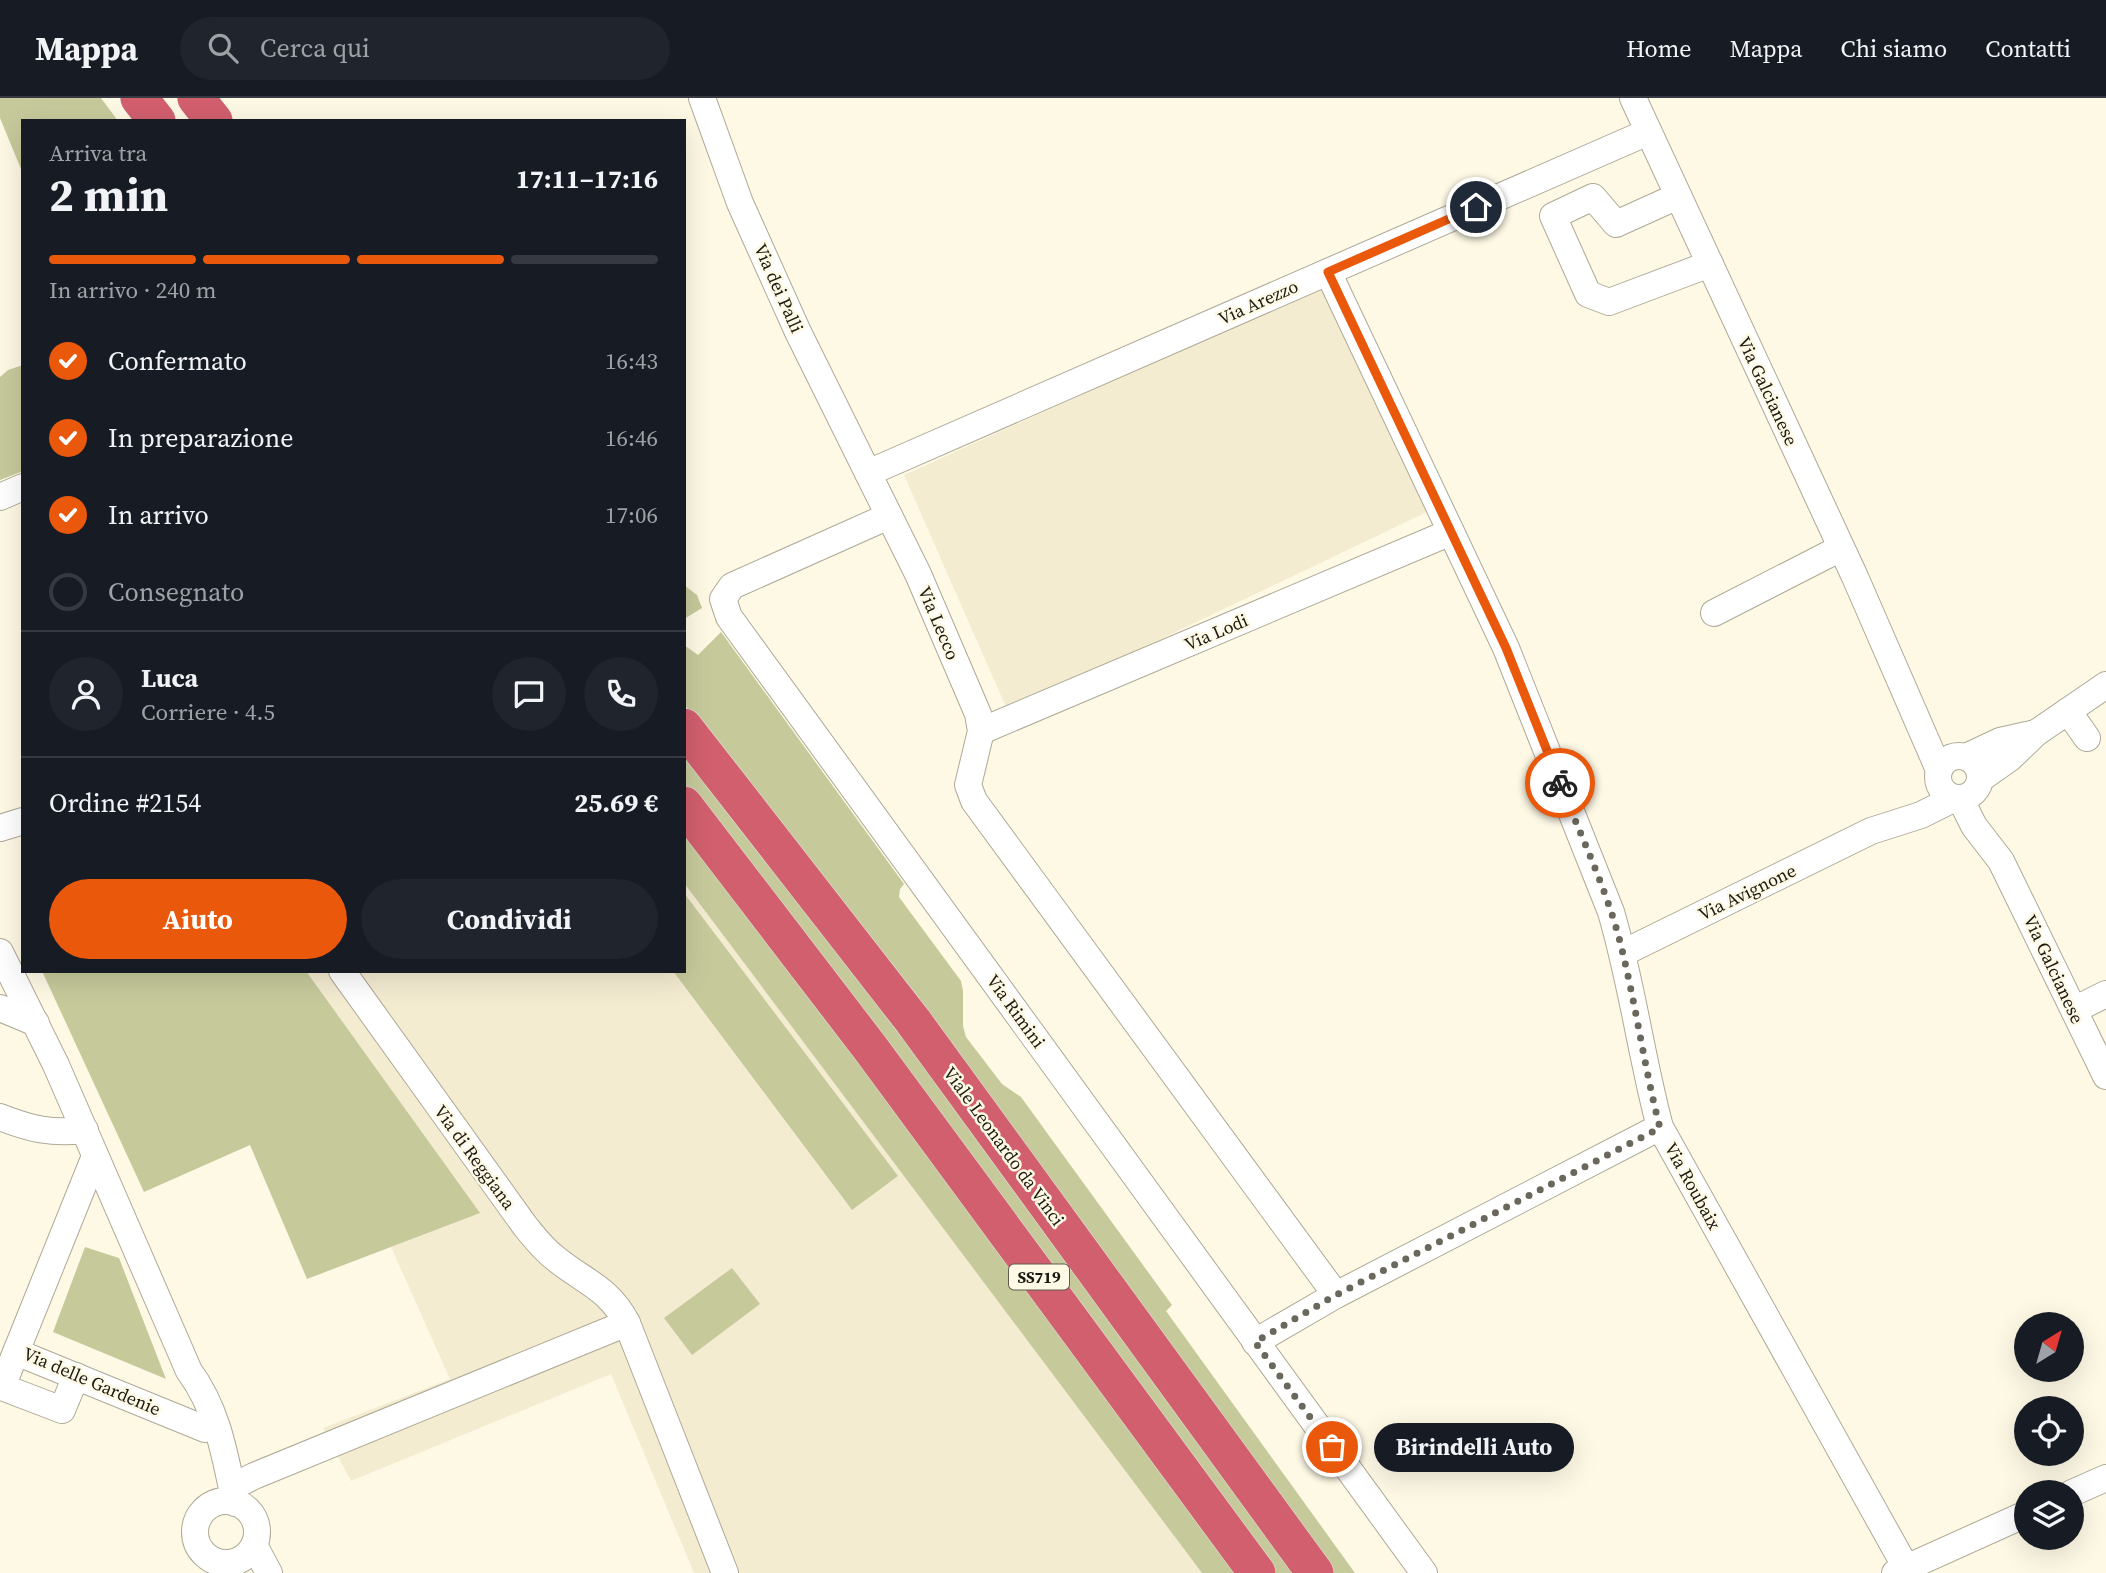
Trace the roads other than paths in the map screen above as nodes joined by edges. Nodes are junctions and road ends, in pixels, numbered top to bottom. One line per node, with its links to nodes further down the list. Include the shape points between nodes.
1 (123, 98): 6 (highway)
2 (139, 98): 7 (highway)
3 (196, 98): 8 (highway)
4 (702, 98): 13 (street, Via dei Palli, via 740,203)
5 (1633, 98): 9 (street, Via Galcianese)
6 (132, 119)
7 (155, 119)
8 (212, 119)
9 (1648, 132): 10 (street, Via Galcianese); 12 (street, Via Arezzo)
10 (1678, 196): 11 (street, Via Galcianese); 11 (street, via 1616,224 1593,197 1553,216 1588,294 1609,302)
11 (1710, 264): 18 (street, Via Galcianese)
12 (1328, 272): 13 (street, Via Arezzo); 17 (street, Via Roubaix)
13 (868, 473): 16 (street, Via dei Palli)
14 (21, 488): 15 (street)
15 (0, 497)
16 (889, 516): 23 (street, Via Lecco, via 978,714); 39 (street, Via Rimini, via 732,586 723,599 724,608)
17 (1451, 532): 23 (street, Via Lodi); 27 (street, Via Roubaix, via 1506,648)
18 (1841, 548): 19 (street); 25 (street, Via Galcianese, via 1903,685)
19 (1714, 613)
20 (2106, 685): 21 (street)
21 (2068, 711): 24 (street); 25 (street, Via Avignone, via 2036,733 2000,741)
22 (686, 730): 53 (highway, Viale Leonardo da Vinci / SS719, via 913,1021)
23 (981, 732): 37 (street, via 968,785 974,801)
24 (2087, 738)
25 (1959, 779): 27 (street, Via Avignone, via 1913,799 1871,831); 31 (street, Via Galcianese)
26 (686, 808): 52 (highway, SS719, via 871,1049)
27 (1623, 953): 34 (street, Via Roubaix)
28 (343, 973): 38 (street, Via di Reggiana, via 525,1226 557,1261 611,1298)
29 (4, 978): 35 (street, via 36,1023)
30 (2106, 993): 31 (street)
31 (2074, 1010): 32 (street, Via Galcianese)
32 (2106, 1076)
33 (0, 1117): 35 (street, via 31,1129)
34 (1660, 1128): 37 (street); 49 (street, Via Roubaix)
35 (85, 1130): 36 (street)
36 (95, 1156): 40 (street, Via delle Gardenie); 42 (street, via 189,1371 192,1392)
37 (1336, 1295): 39 (street)
38 (627, 1323): 45 (street); 51 (street, Via di Reggiana)
39 (1255, 1342): 54 (street, Via Rimini)
40 (16, 1352): 41 (street, Via delle Gardenie); 41 (street, via 2,1387 62,1410)
41 (76, 1376): 42 (street, Via delle Gardenie)
42 (210, 1424): 45 (street, via 213,1461); 45 (street, via 240,1458)
43 (2106, 1478): 44 (street)
44 (2084, 1488)
45 (237, 1497): 47 (street, via 257,1530); 48 (street, via 200,1515 196,1524 195,1539)
46 (2014, 1520): 49 (street)
47 (254, 1545): 48 (street, via 245,1557); 50 (street)
48 (216, 1566)
49 (1903, 1571)
50 (269, 1573)
51 (725, 1573)
52 (1257, 1573)
53 (1315, 1573)
54 (1424, 1573)

